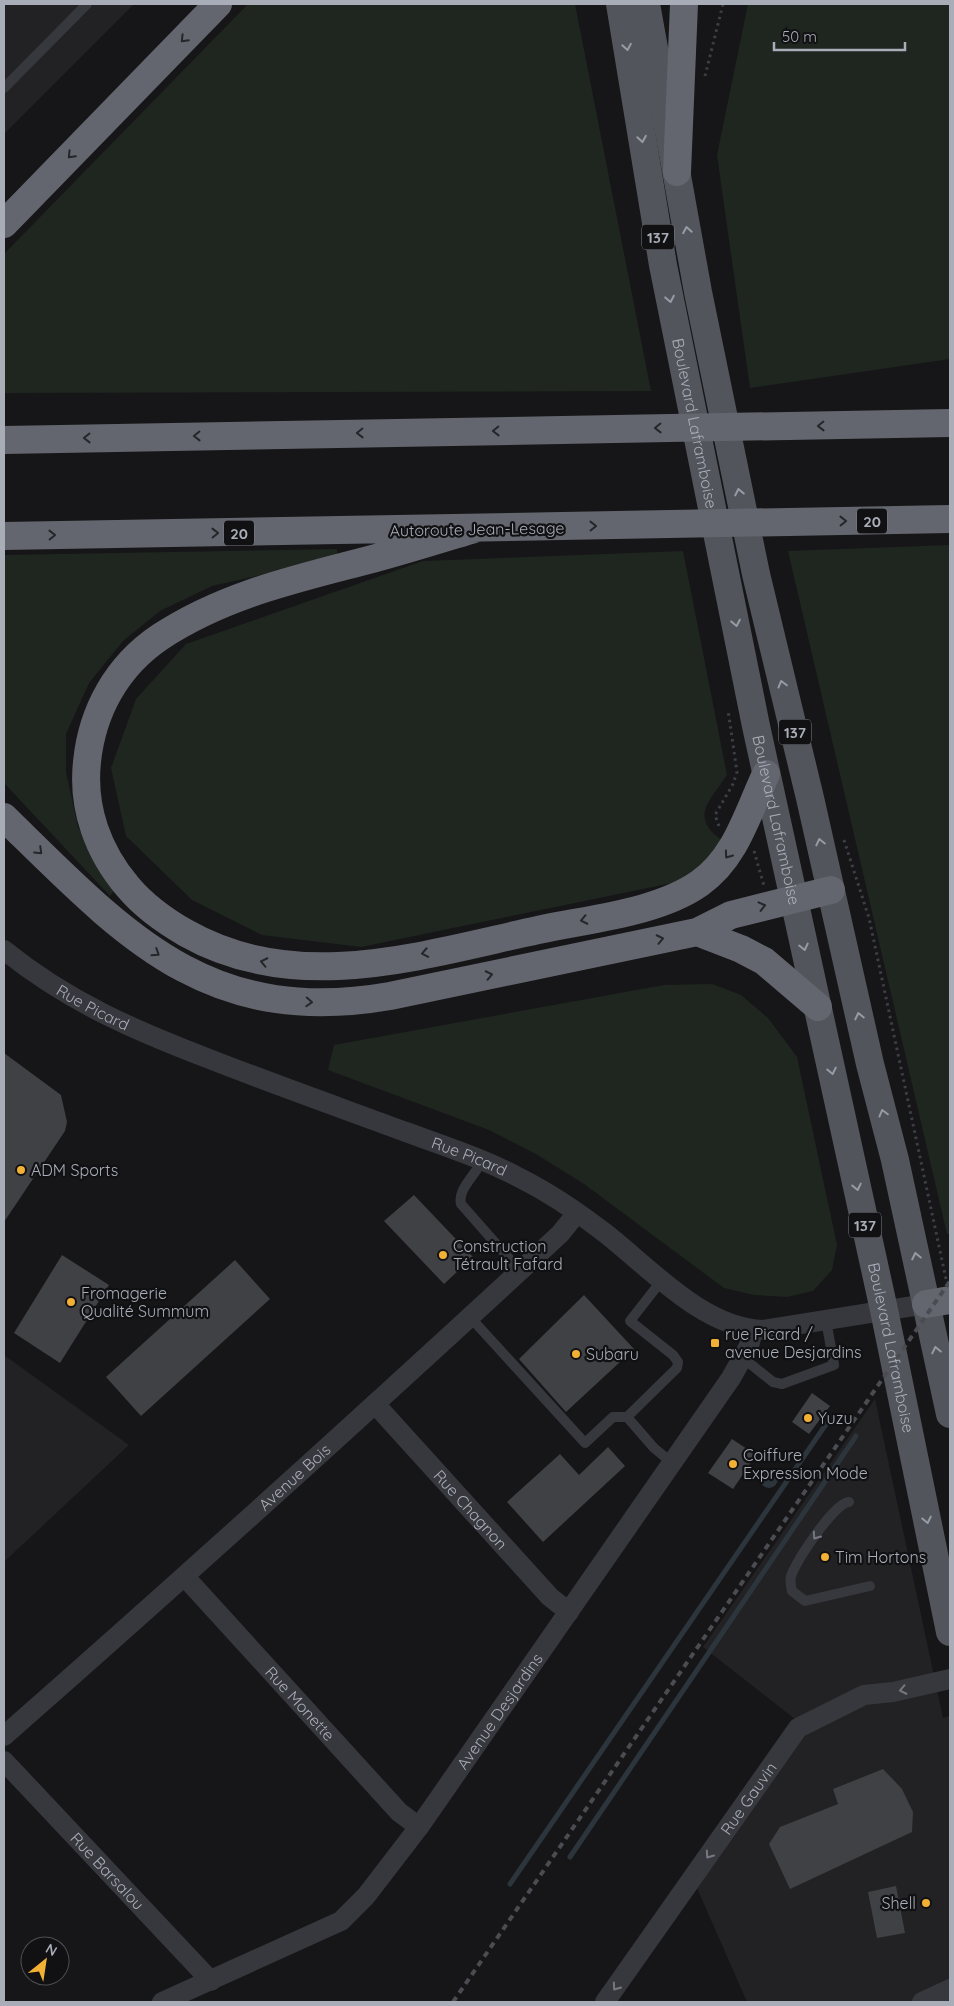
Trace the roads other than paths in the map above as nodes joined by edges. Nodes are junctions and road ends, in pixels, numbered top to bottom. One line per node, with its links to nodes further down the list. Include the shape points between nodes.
1 (87, 4): 6 (lane)
2 (218, 4): 8 (highway, one-way to 8)
3 (620, 4): 16 (main road, Boulevard Laframboise / 137, one-way to 16, via 662,257)
4 (646, 4): 7 (main road, Boulevard Laframboise / 137)
5 (684, 4): 7 (highway)
6 (4, 88)
7 (678, 172): 18 (main road, Boulevard Laframboise / 137, one-way to 7, via 756,574 716,381)
8 (4, 224)
9 (950, 411): 11 (highway)
10 (950, 423): 11 (highway)
11 (870, 425): 12 (highway, one-way to 12)
12 (4, 440)
13 (950, 520): 14 (highway, Autoroute Jean-Lesage / 20, one-way to 13)
14 (474, 529): 15 (highway, Autoroute Jean-Lesage / 20, one-way to 14); 16 (highway, one-way to 14, via 731,850 714,872 694,888 645,907 473,944 357,965 286,966 211,946 170,924 144,904 106,857 94,829 86,791 88,755 96,718 105,697 128,665 170,631 248,594)
15 (4, 536)
16 (766, 774): 19 (main road, Boulevard Laframboise / 137)
17 (4, 817): 20 (highway, one-way to 20, via 116,925 154,952 214,983 272,999 332,1003 382,998)
18 (831, 890): 19 (highway); 27 (main road, Boulevard Laframboise / 137, one-way to 18, via 895,1160)
19 (793, 899): 20 (highway, one-way to 19, via 732,915); 22 (main road, Boulevard Laframboise / 137, one-way to 22)
20 (697, 932): 22 (highway, via 764,962)
21 (4, 950): 23 (street, Rue Picard, via 64,994 116,1021 247,1074)
22 (818, 1007): 28 (main road, Boulevard Laframboise / 137, one-way to 28)
23 (482, 1160): 24 (street, Rue Picard, via 535,1186); 25 (lane, via 461,1193 461,1204)
24 (577, 1213): 25 (street, Avenue Bois, via 568,1226); 26 (street, Rue Picard)
25 (520, 1271): 29 (street, Avenue Bois)
26 (662, 1280): 31 (street, Rue Picard, via 710,1314); 35 (lane, via 630,1321 673,1355 678,1366)
27 (941, 1293): 28 (street, Rue Picard); 34 (main road, Boulevard Laframboise / 137, one-way to 27)
28 (884, 1310): 30 (street, Rue Picard); 41 (main road, Boulevard Laframboise / 137, one-way to 41)
29 (470, 1317): 33 (street, Avenue Bois); 35 (lane, via 584,1443 613,1417)
30 (826, 1320): 31 (street, Rue Picard); 32 (lane, via 834,1365 782,1384 773,1382)
31 (752, 1330): 32 (street, Avenue Desjardins, via 749,1346)
32 (742, 1358): 36 (street, Avenue Desjardins)
33 (376, 1404): 38 (street, Avenue Bois); 40 (street, Rue Chagnon, via 553,1600)
34 (950, 1414)
35 (626, 1416): 36 (lane)
36 (671, 1462): 40 (street, Avenue Desjardins)
37 (848, 1502): 39 (lane, one-way to 39, via 842,1502 834,1510 803,1555 790,1577 792,1592 805,1601)
38 (185, 1577): 43 (street, Avenue Bois); 45 (street, Rue Monette, via 399,1812)
39 (870, 1586)
40 (569, 1612): 45 (street, Avenue Desjardins)
41 (950, 1632)
42 (950, 1679): 49 (street, Rue Gauvin, one-way to 49, via 864,1695 798,1728)
43 (4, 1736)
44 (4, 1761): 46 (street, Rue Barsalou)
45 (419, 1827): 46 (street, Avenue Desjardins, via 366,1896 341,1921)
46 (211, 1981): 48 (street, Avenue Desjardins)
47 (950, 1989): 50 (street)
48 (162, 2002)
49 (605, 2002)
50 (922, 2002)

